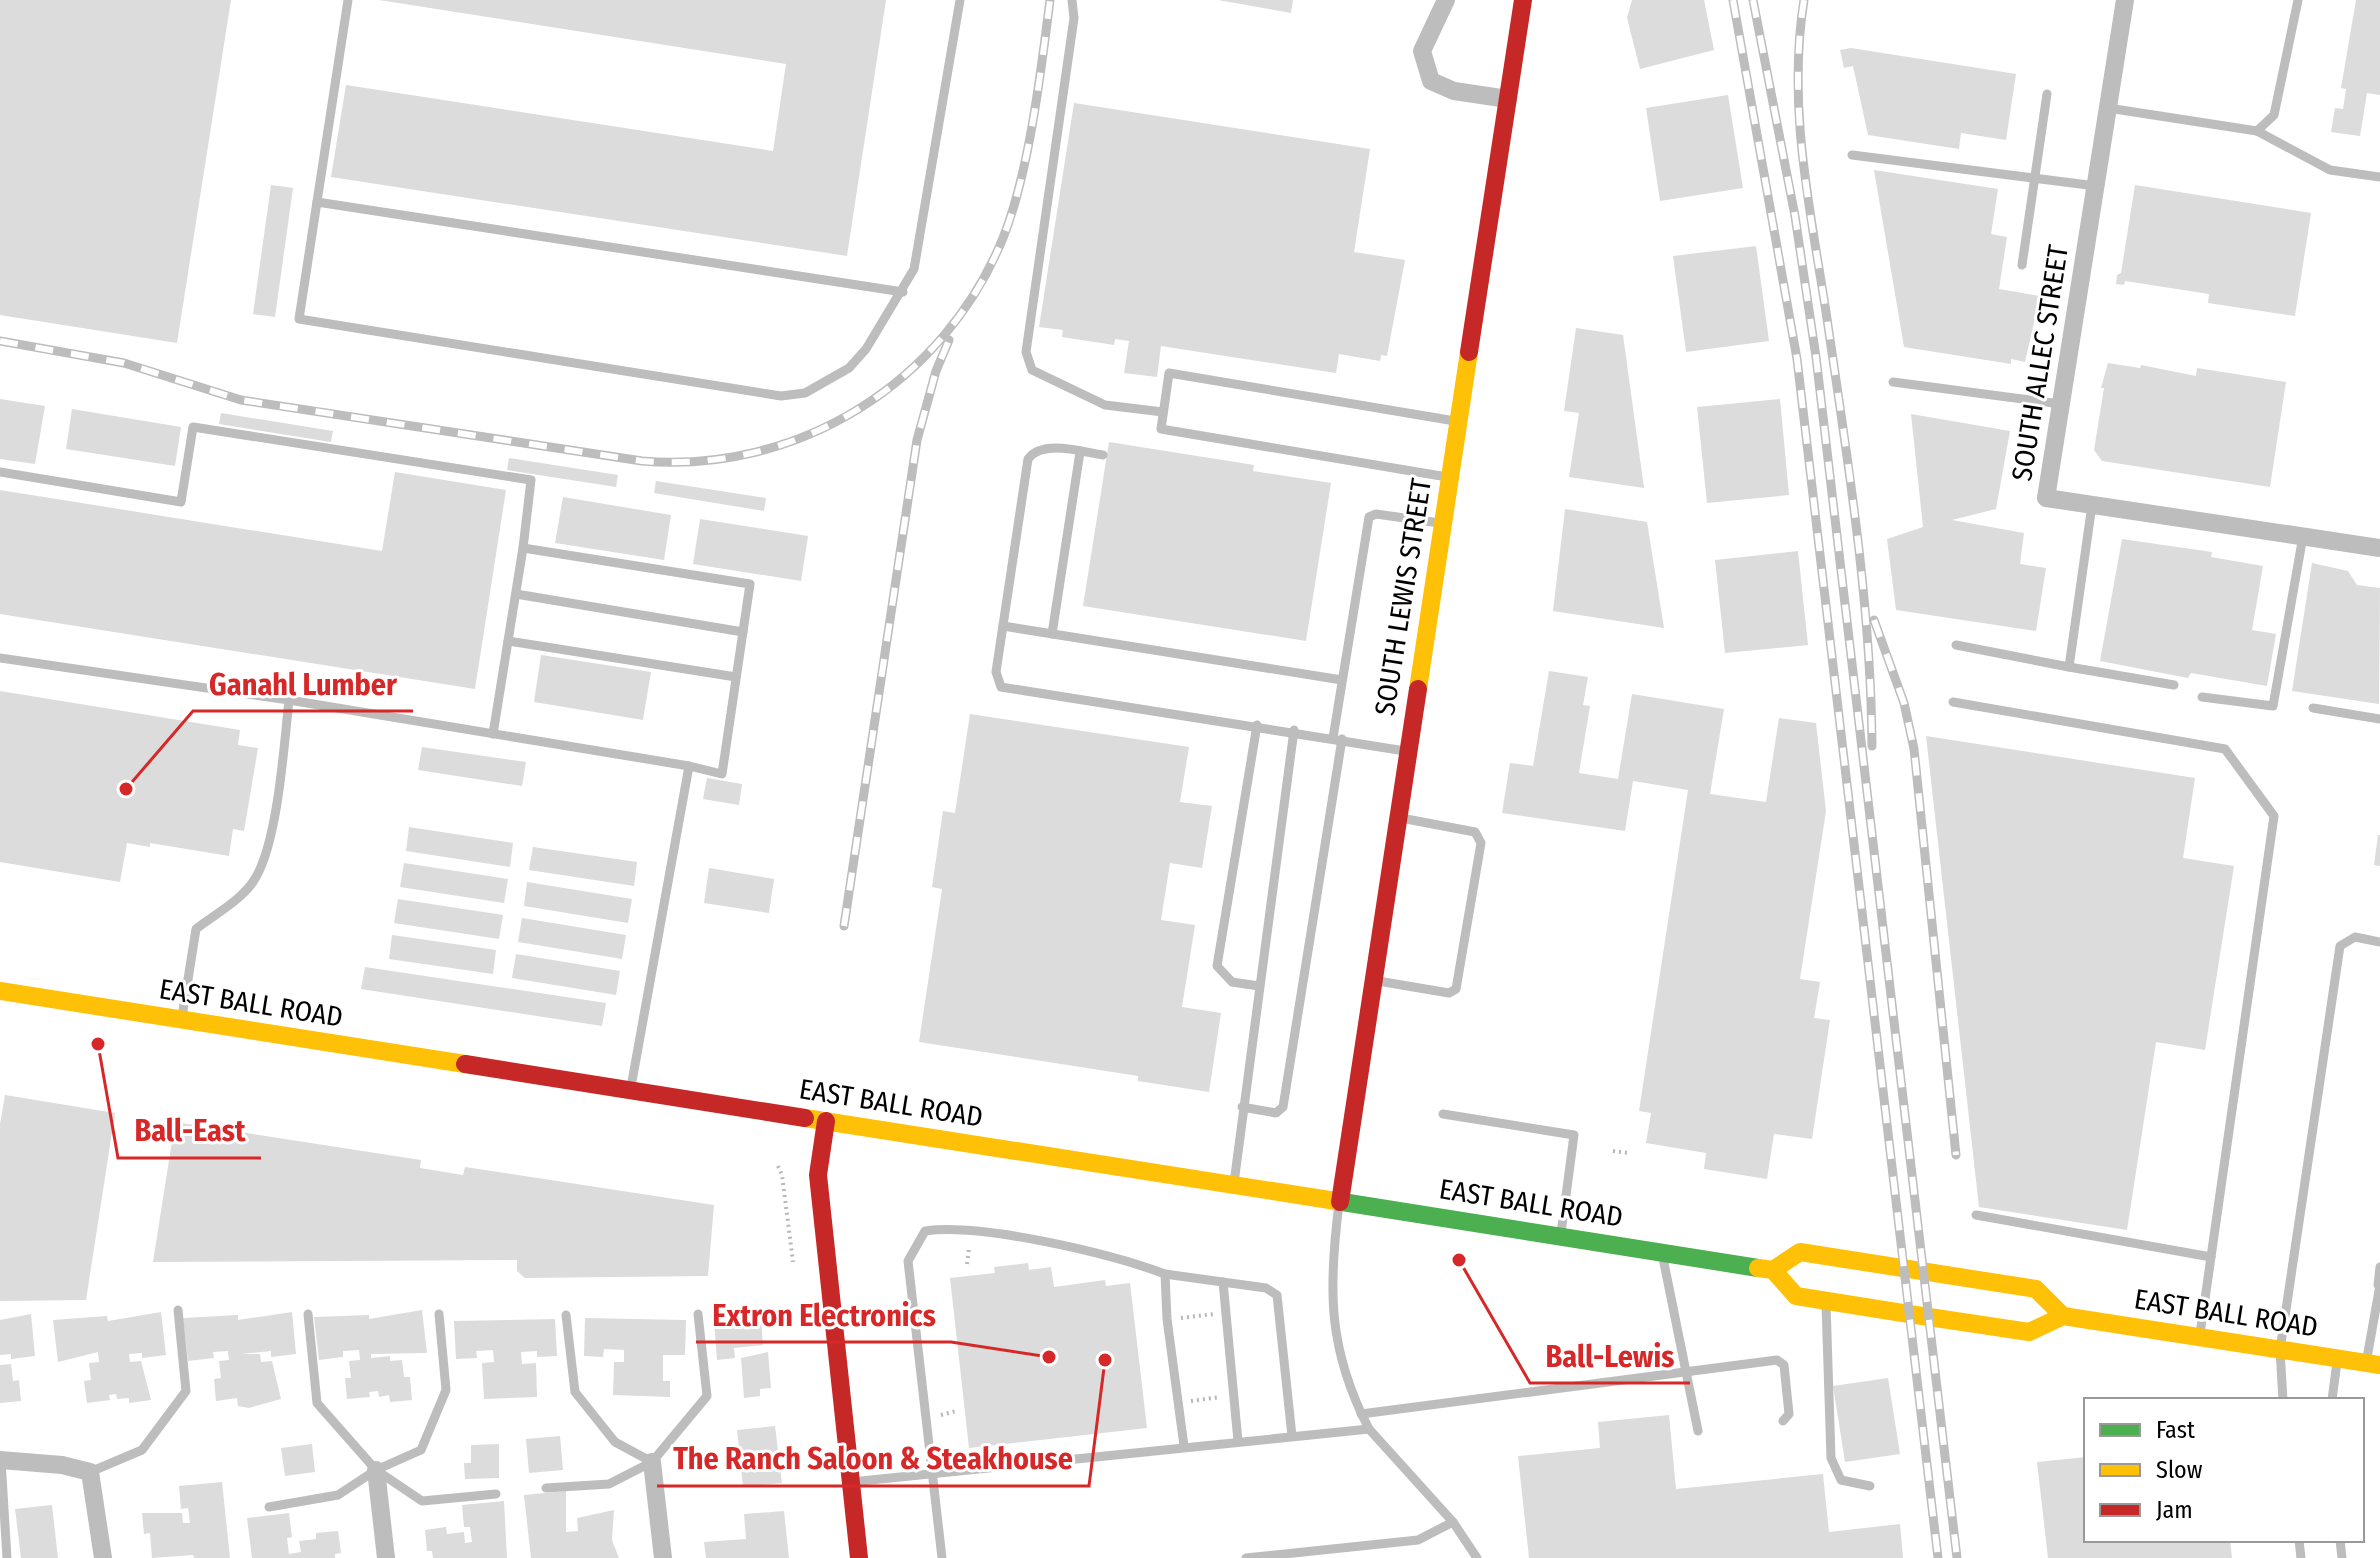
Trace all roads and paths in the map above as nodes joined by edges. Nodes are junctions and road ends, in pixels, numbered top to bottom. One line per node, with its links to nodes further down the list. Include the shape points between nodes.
1 (348, 0): 16 (lane)
2 (960, 0): 18 (lane, via 919,248)
3 (1072, 0): 21 (lane, via 1074,18 1026,352 1032,370 1105,405)
4 (1446, 0): 9 (street, via 1422,51 1431,81 1454,91)
5 (1523, 0): 9 (main road, SOUTH LEWIS STREET)
6 (2125, 0): 10 (street, SOUTH ALLEC STREET)
7 (2298, 0): 11 (lane, via 2274,115)
8 (2047, 94): 14 (lane)
9 (1508, 99): 22 (main road, SOUTH LEWIS STREET)
10 (2108, 108): 11 (lane); 15 (street, SOUTH ALLEC STREET)
11 (2257, 131): 13 (lane, via 2330,170)
12 (1852, 155): 14 (lane)
13 (2380, 177)
14 (2034, 178): 15 (lane); 17 (lane)
15 (2096, 186): 20 (street, SOUTH ALLEC STREET)
16 (317, 202): 18 (lane); 18 (lane, via 299,319 781,396 805,393 849,368)
17 (2022, 265)
18 (903, 292)
19 (1893, 382): 20 (lane)
20 (2061, 404): 27 (street, SOUTH ALLEC STREET, via 2046,498)
21 (1163, 412): 22 (lane, via 1169,373); 26 (lane, via 1161,429)
22 (1459, 421): 26 (main road, SOUTH LEWIS STREET)
23 (1080, 452): 24 (lane); 33 (lane, via 1048,448 1028,459); 35 (lane)
24 (1103, 455)
25 (0, 472): 30 (lane, via 181,502 193,427 531,480)
26 (1450, 478): 28 (main road, SOUTH LEWIS STREET)
27 (2092, 505): 29 (street, SOUTH ALLEC STREET); 39 (lane)
28 (1443, 524): 41 (lane, via 1369,517); 52 (main road, SOUTH LEWIS STREET)
29 (2303, 536): 31 (street, SOUTH ALLEC STREET); 43 (lane, via 2273,706)
30 (523, 548): 32 (lane); 34 (lane, via 750,584)
31 (2380, 548)
32 (516, 594): 34 (lane); 36 (lane)
33 (1003, 626): 35 (lane); 48 (lane, via 996,672 1001,687)
34 (743, 632): 40 (lane)
35 (1052, 634): 41 (lane)
36 (508, 641): 40 (lane); 50 (lane)
37 (1956, 645): 39 (lane)
38 (0, 658): 44 (lane)
39 (2069, 667): 42 (lane)
40 (736, 677): 53 (lane, via 722,774)
41 (1342, 680): 51 (lane)
42 (2174, 685)
43 (2202, 697)
44 (289, 700): 50 (lane); 59 (lane, via 269,836 257,877 196,929)
45 (1953, 702): 73 (lane, via 2225,749 2274,816)
46 (2313, 708): 47 (lane)
47 (2380, 719)
48 (1257, 725): 49 (lane); 57 (lane, via 1217,966 1232,982)
49 (1294, 730): 51 (lane); 57 (lane)
50 (493, 734): 53 (lane)
51 (1337, 739): 52 (lane); 61 (lane, via 1283,1107 1276,1113)
52 (1408, 751): 54 (main road, SOUTH LEWIS STREET)
53 (689, 766): 60 (lane)
54 (1398, 817): 56 (main road, SOUTH LEWIS STREET); 56 (lane, via 1479,837 1460,983 1449,993)
55 (2380, 942): 91 (lane, via 2355,937 2340,946)
56 (1372, 980): 68 (main road, SOUTH LEWIS STREET)
57 (1259, 986): 61 (lane)
58 (0, 991): 59 (main road, EAST BALL ROAD)
59 (181, 1020): 60 (main road, EAST BALL ROAD)
60 (630, 1091): 63 (main road, EAST BALL ROAD)
61 (1242, 1107): 67 (lane)
62 (1443, 1114): 70 (lane, via 1574,1135)
63 (826, 1121): 67 (main road, EAST BALL ROAD); 113 (main road, via 818,1175)
64 (1613, 1151): 65 (path)
65 (1629, 1153)
66 (778, 1166): 74 (path)
67 (1233, 1185): 68 (main road, EAST BALL ROAD)
68 (1340, 1202): 70 (main road, EAST BALL ROAD); 100 (lane, via 1331,1298 1342,1358)
69 (1976, 1215): 73 (lane)
70 (1560, 1236): 72 (main road, EAST BALL ROAD)
71 (969, 1248): 75 (path)
72 (1662, 1252): 77 (main road, EAST BALL ROAD); 94 (lane)
73 (2211, 1257): 90 (lane)
74 (793, 1262)
75 (967, 1264)
76 (2380, 1267): 80 (lane)
77 (1773, 1270): 81 (main road, via 1796,1296); 88 (main road, via 1800,1252 2036,1289)
78 (1165, 1274): 79 (lane); 107 (lane); 112 (lane, via 1123,1258 975,1231 925,1231 908,1261)
79 (1223, 1282): 105 (lane, via 1266,1288 1277,1295); 106 (lane)
80 (2379, 1285): 93 (lane)
81 (1826, 1301): 88 (main road, via 2029,1332); 114 (lane, via 1831,1458 1841,1480)
82 (178, 1310): 111 (lane, via 186,1391 142,1450)
83 (308, 1314): 110 (lane, via 317,1403)
84 (439, 1314): 110 (lane, via 446,1390 421,1450)
85 (698, 1314): 109 (lane, via 707,1396)
86 (1214, 1314): 89 (path)
87 (566, 1315): 109 (lane, via 575,1392 615,1442)
88 (2063, 1316): 90 (main road, EAST BALL ROAD)
89 (1181, 1318)
90 (2200, 1337): 91 (main road, EAST BALL ROAD)
91 (2280, 1350): 92 (main road, EAST BALL ROAD); 96 (lane)
92 (2338, 1359): 93 (main road, EAST BALL ROAD); 97 (lane)
93 (2373, 1364)
94 (1688, 1372): 100 (lane); 102 (lane, via 1777,1360 1784,1365 1789,1414); 104 (lane)
95 (1223, 1397): 98 (path)
96 (2283, 1398)
97 (2332, 1398)
98 (1191, 1401)
99 (956, 1411): 101 (path)
100 (1361, 1414): 103 (lane)
101 (938, 1415)
102 (1783, 1421)
103 (1369, 1429): 105 (lane); 118 (lane)
104 (1698, 1431)
105 (1292, 1436): 106 (lane)
106 (1238, 1441): 107 (lane)
107 (1184, 1446): 112 (lane)
108 (0, 1460): 111 (street); 119 (lane)
109 (652, 1462): 115 (lane, via 609,1484); 122 (street)
110 (376, 1470): 116 (lane, via 422,1501); 117 (lane, via 338,1495); 121 (street)
111 (90, 1472): 120 (street)
112 (932, 1475): 113 (lane); 124 (lane)
113 (850, 1482): 123 (main road)
114 (1870, 1486)
115 (546, 1488)
116 (496, 1494)
117 (269, 1507)
118 (1453, 1522): 125 (lane, via 1418,1540); 126 (lane)
119 (7, 1558)
120 (103, 1558)
121 (386, 1558)
122 (663, 1558)
123 (859, 1558)
124 (942, 1558)
125 (1246, 1558)
126 (1477, 1558)

